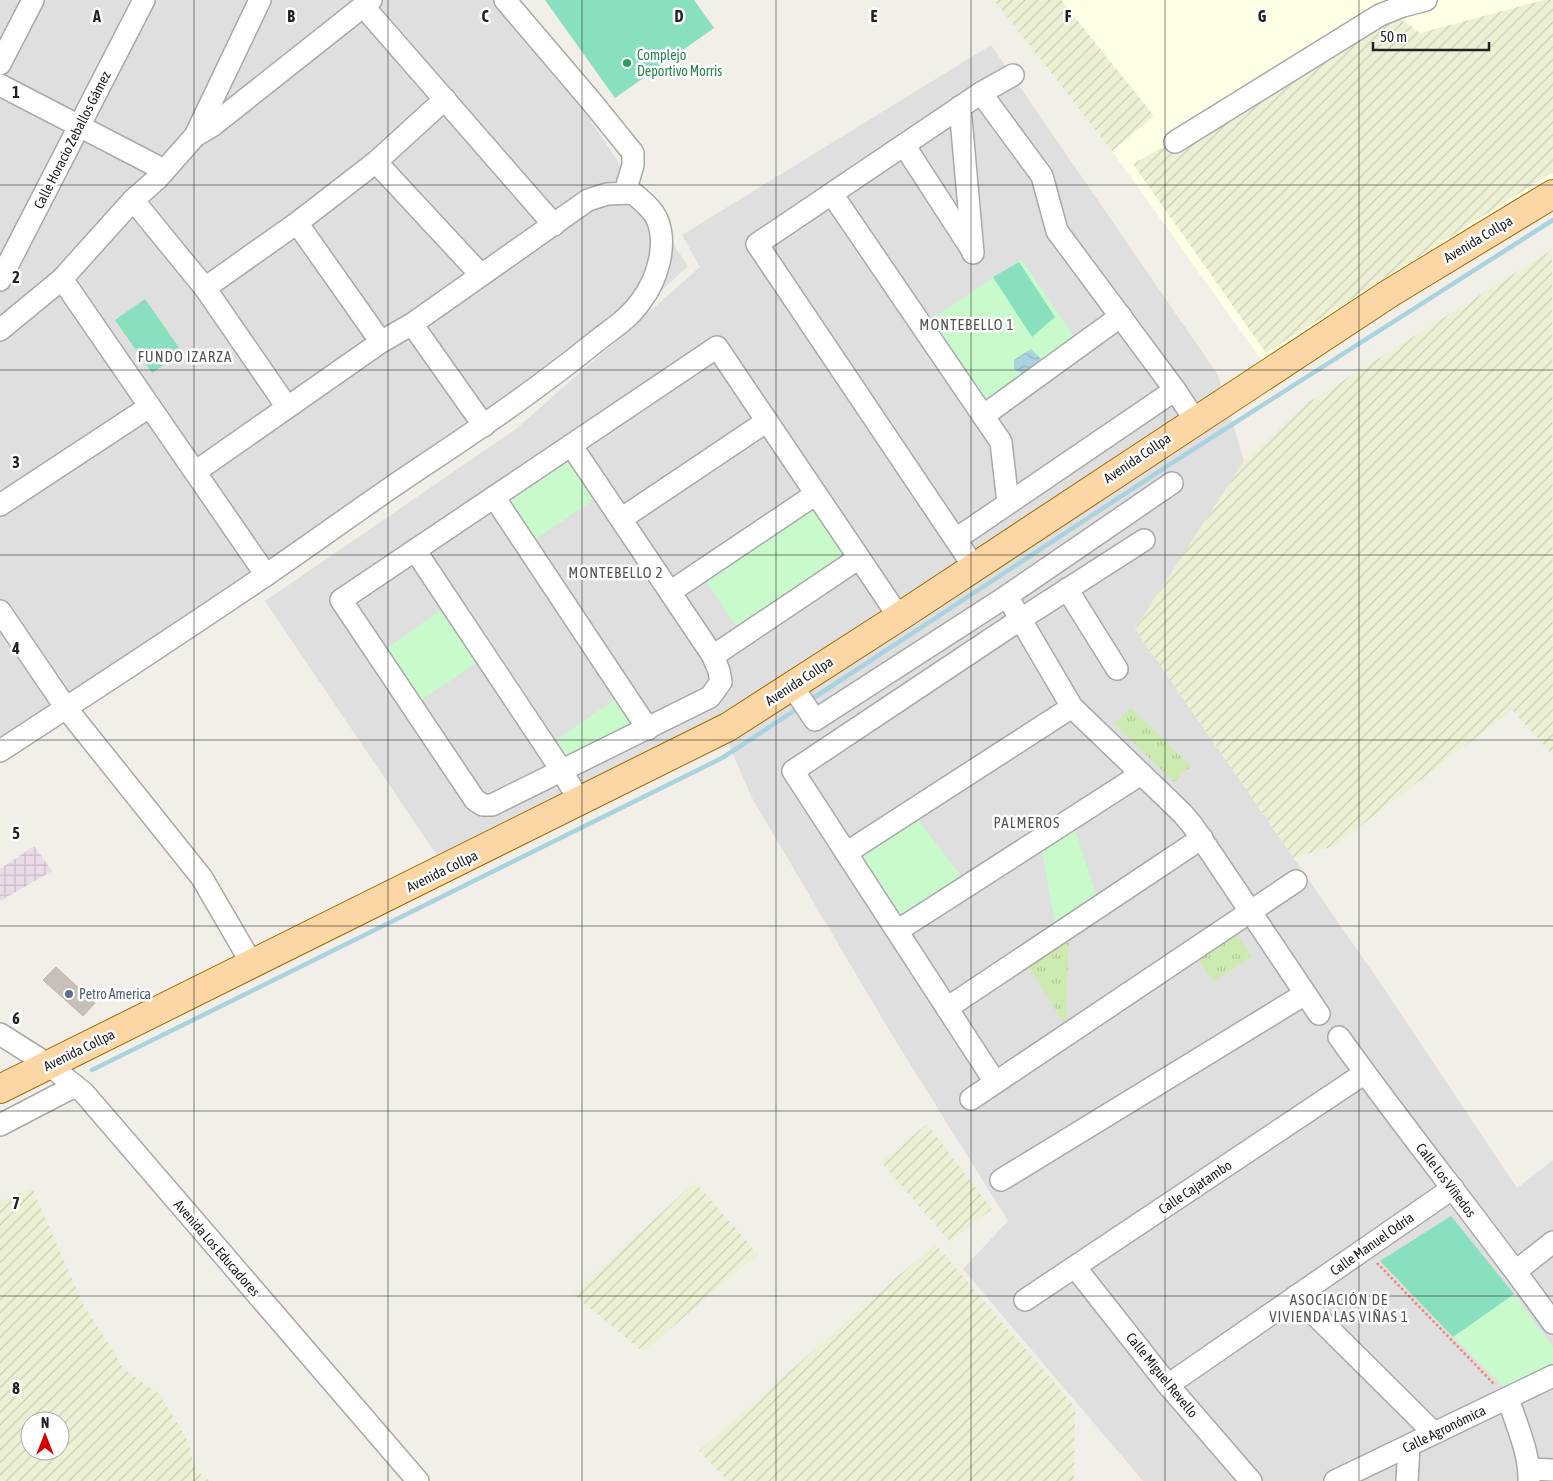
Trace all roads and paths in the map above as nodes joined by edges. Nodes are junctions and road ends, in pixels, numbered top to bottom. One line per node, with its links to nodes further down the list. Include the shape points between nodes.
1 (32, 0): 7 (street)
2 (144, 0): 13 (street, Calle Horacio Zeballos Gámez)
3 (260, 0): 14 (street)
4 (505, 0): 19 (street, via 633,153 634,165)
5 (1426, 0): 15 (street, via 1380,16)
6 (368, 4): 11 (street); 14 (street)
7 (0, 64)
8 (1013, 75): 10 (street)
9 (0, 85): 13 (street)
10 (981, 93): 12 (street); 29 (street, via 1042,176 1057,231)
11 (445, 99): 17 (street); 24 (street)
12 (960, 107): 16 (street); 16 (street, via 973,252)
13 (78, 125): 18 (street); 27 (street, Calle Horacio Zeballos Gámez)
14 (195, 136): 18 (street)
15 (1175, 142)
16 (904, 145): 20 (street)
17 (376, 162): 23 (street); 25 (street)
18 (164, 170): 22 (street)
19 (625, 192): 24 (street, via 588,200); 39 (street, via 632,193 647,205 660,228 659,260 650,288 622,322)
20 (832, 194): 36 (street); 48 (street, via 758,244)
21 (1553, 194): 37 (main road, Avenida Collpa, via 1390,293)
22 (133, 200): 26 (street); 28 (street)
23 (296, 223): 28 (street); 32 (street)
24 (554, 225): 25 (street)
25 (481, 275): 30 (street)
26 (62, 279): 31 (street); 34 (street)
27 (0, 280)
28 (205, 288): 35 (street)
29 (1121, 316): 33 (street); 36 (street)
30 (412, 324): 32 (street); 39 (street)
31 (0, 330)
32 (381, 342): 35 (street)
33 (1175, 390): 37 (street); 45 (street)
34 (149, 407): 41 (street); 46 (street)
35 (287, 407): 41 (street)
36 (983, 416): 45 (street, via 1001,442)
37 (1195, 420): 52 (main road, Avenida Collpa)
38 (767, 421): 40 (street, via 717,347); 43 (street); 47 (street)
39 (484, 426): 53 (street)
40 (571, 445): 44 (street); 47 (street)
41 (195, 472): 53 (street)
42 (1172, 483): 56 (street)
43 (816, 494): 51 (street); 55 (street)
44 (494, 497): 50 (street); 65 (street)
45 (1008, 504): 48 (street)
46 (0, 505)
47 (621, 519): 55 (street)
48 (956, 540): 52 (street)
49 (1144, 540): 54 (street)
50 (415, 550): 67 (street); 67 (street, via 341,600 475,800 483,805 492,805)
51 (859, 558): 58 (street); 60 (street)
52 (974, 567): 58 (main road, Avenida Collpa)
53 (266, 575): 64 (street)
54 (1067, 589): 59 (street); 61 (street)
55 (670, 592): 60 (street)
56 (1007, 596): 59 (street); 62 (street, via 815,720)
57 (0, 611): 64 (street)
58 (899, 617): 62 (main road, Avenida Collpa)
59 (1021, 619): 63 (street); 71 (street, via 793,771)
60 (713, 656): 65 (street, via 720,682 716,691)
61 (1117, 669)
62 (792, 686): 69 (main road, Avenida Collpa, via 728,727)
63 (1072, 707): 68 (street); 71 (street)
64 (66, 708): 66 (street); 75 (street, via 202,878)
65 (648, 729): 67 (street)
66 (0, 751)
67 (562, 771): 69 (street)
68 (1141, 774): 70 (street, via 1182,813); 74 (street)
69 (580, 802): 75 (main road, Avenida Collpa)
70 (1202, 838): 73 (street); 77 (street)
71 (846, 853): 74 (street)
72 (1296, 881): 73 (street)
73 (1249, 912): 76 (street); 83 (street)
74 (897, 931): 77 (street)
75 (252, 964): 81 (main road, Avenida Collpa)
76 (1305, 994): 78 (street); 88 (street)
77 (947, 1008): 83 (street)
78 (1319, 1014)
79 (0, 1034): 81 (street, Avenida Los Educadores)
80 (1339, 1037): 82 (street, Calle Los Viñedos)
81 (49, 1065): 84 (street, Avenida Los Educadores); 85 (main road, Avenida Collpa)
82 (1365, 1073): 89 (street, Calle Los Viñedos); 92 (street, Calle Cajatambo)
83 (995, 1082): 86 (street)
84 (75, 1086): 87 (street); 104 (street, Avenida Los Educadores, via 84,1092)
85 (0, 1090)
86 (971, 1100)
87 (0, 1125)
88 (1002, 1180)
89 (1452, 1188): 91 (street, Calle Manuel Odría); 93 (street, Calle Los Viñedos)
90 (1553, 1242): 93 (street)
91 (1364, 1249): 94 (street, Calle Manuel Odría); 99 (path)
92 (1076, 1267): 95 (street, Calle Cajatambo); 98 (street, Calle Miguel Revello)
93 (1516, 1271): 96 (street, Calle Los Viñedos)
94 (1296, 1296): 98 (street, Calle Manuel Odría); 100 (street)
95 (1025, 1300)
96 (1553, 1323)
97 (1553, 1376): 99 (street, Calle Agronómica)
98 (1168, 1385): 105 (street, Calle Miguel Revello)
99 (1508, 1398): 100 (street, Calle Agronómica); 103 (street)
100 (1434, 1433): 101 (street, Calle Agronómica)
101 (1408, 1446): 106 (street, Calle Agronómica); 107 (street)
102 (1553, 1470): 103 (street)
103 (1529, 1475)
104 (418, 1481)
105 (1251, 1481)
106 (1335, 1481)
107 (1407, 1481)

